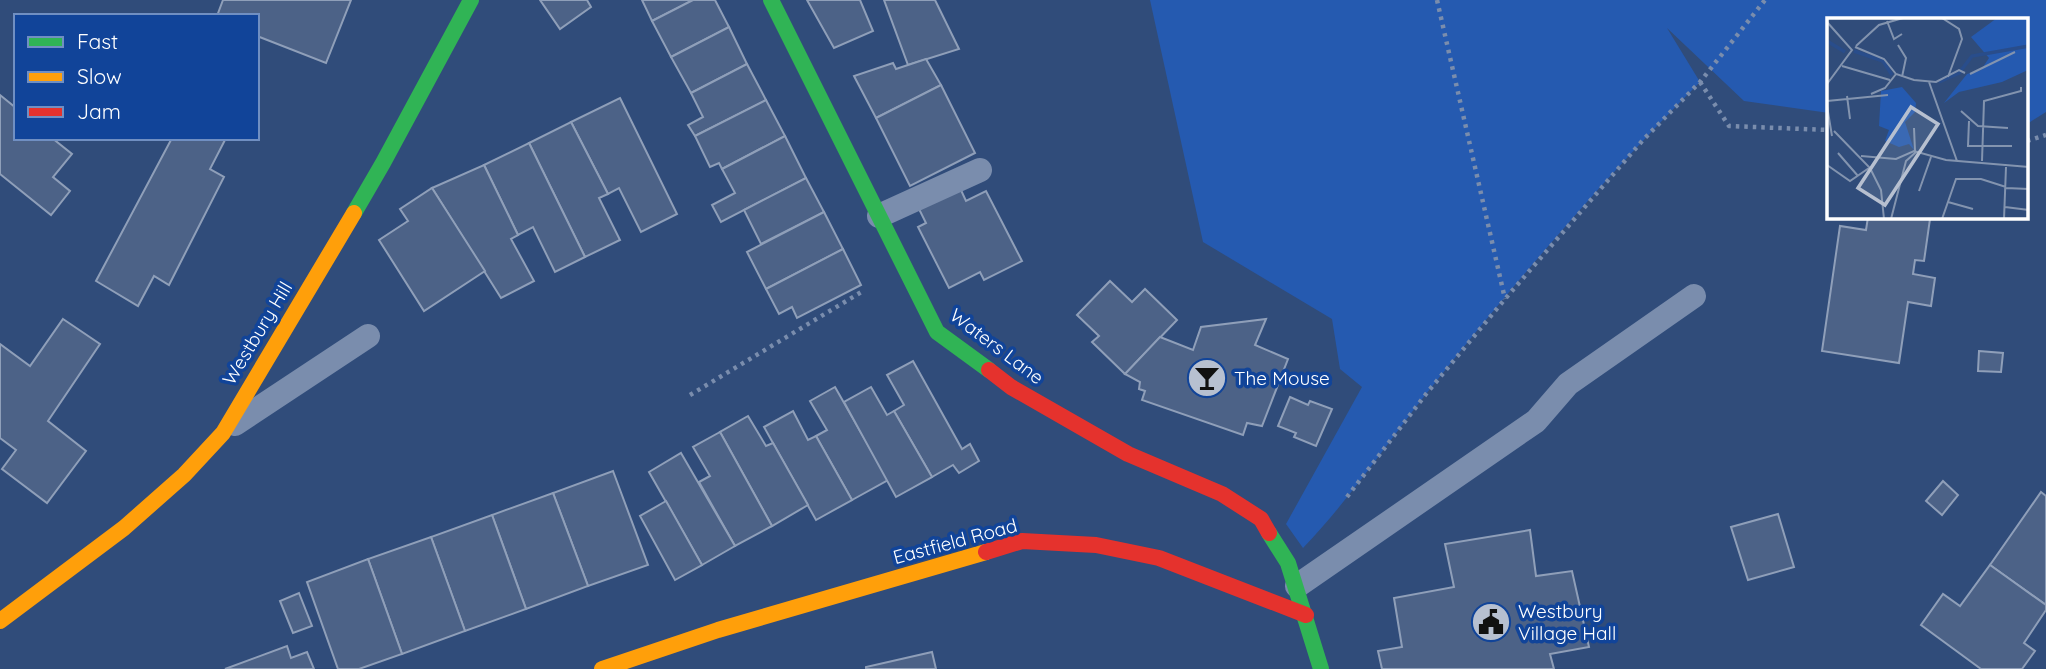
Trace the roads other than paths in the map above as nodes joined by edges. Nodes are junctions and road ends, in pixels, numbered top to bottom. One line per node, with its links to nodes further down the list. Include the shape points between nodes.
1 (471, 0): 7 (street, Westbury Hill, via 383,163)
2 (771, 0): 4 (street, Waters Lane)
3 (980, 170): 4 (lane)
4 (879, 216): 8 (street, Waters Lane, via 937,332 1023,394 1128,454 1222,495 1261,519)
5 (1694, 296): 8 (lane, via 1568,384 1536,421)
6 (368, 336): 7 (lane)
7 (223, 433): 10 (street, Westbury Hill, via 124,528)
8 (1297, 586): 9 (street, Waters Lane)
9 (1306, 615): 11 (street, Eastfield Road, via 1159,558 1096,545 1022,541); 12 (street)
10 (0, 621)
11 (602, 669)
12 (1321, 669)

